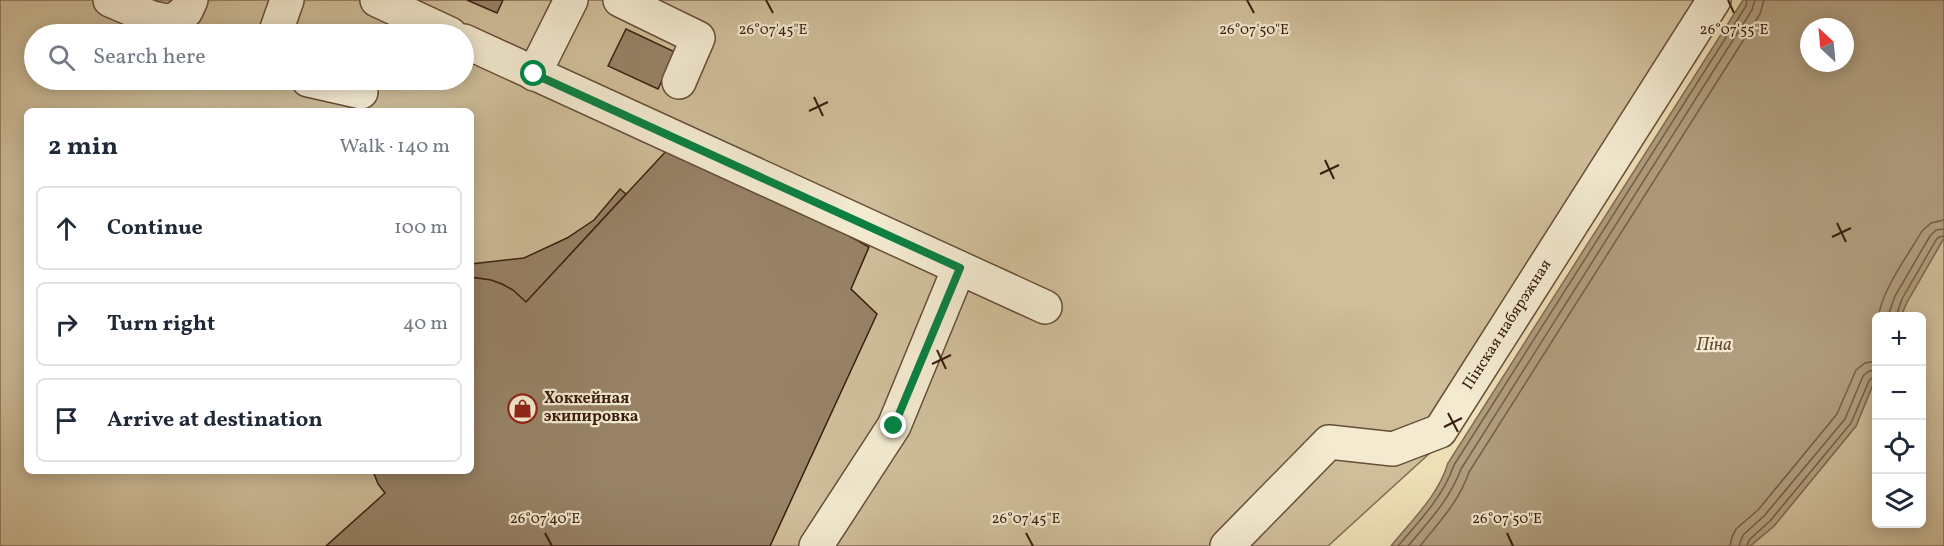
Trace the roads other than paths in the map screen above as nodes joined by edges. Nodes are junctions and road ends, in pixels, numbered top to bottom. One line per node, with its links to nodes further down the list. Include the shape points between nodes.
1 (110, 0): 2 (street, via 171,22 186,11)
2 (191, 0)
3 (287, 0): 8 (street)
4 (377, 0): 9 (street)
5 (571, 0): 11 (street)
6 (620, 0): 12 (street, via 698,38)
7 (1714, 0): 18 (street, Пінская набярэжная, via 1440,432 1393,449 1329,442)
8 (278, 24)
9 (429, 24)
10 (474, 46): 11 (street)
11 (534, 74): 15 (street)
12 (679, 82)
13 (352, 90): 14 (street)
14 (361, 92)
15 (960, 268): 16 (street); 17 (street, via 894,426)
16 (1045, 307)
17 (816, 546)
18 (1227, 546)

